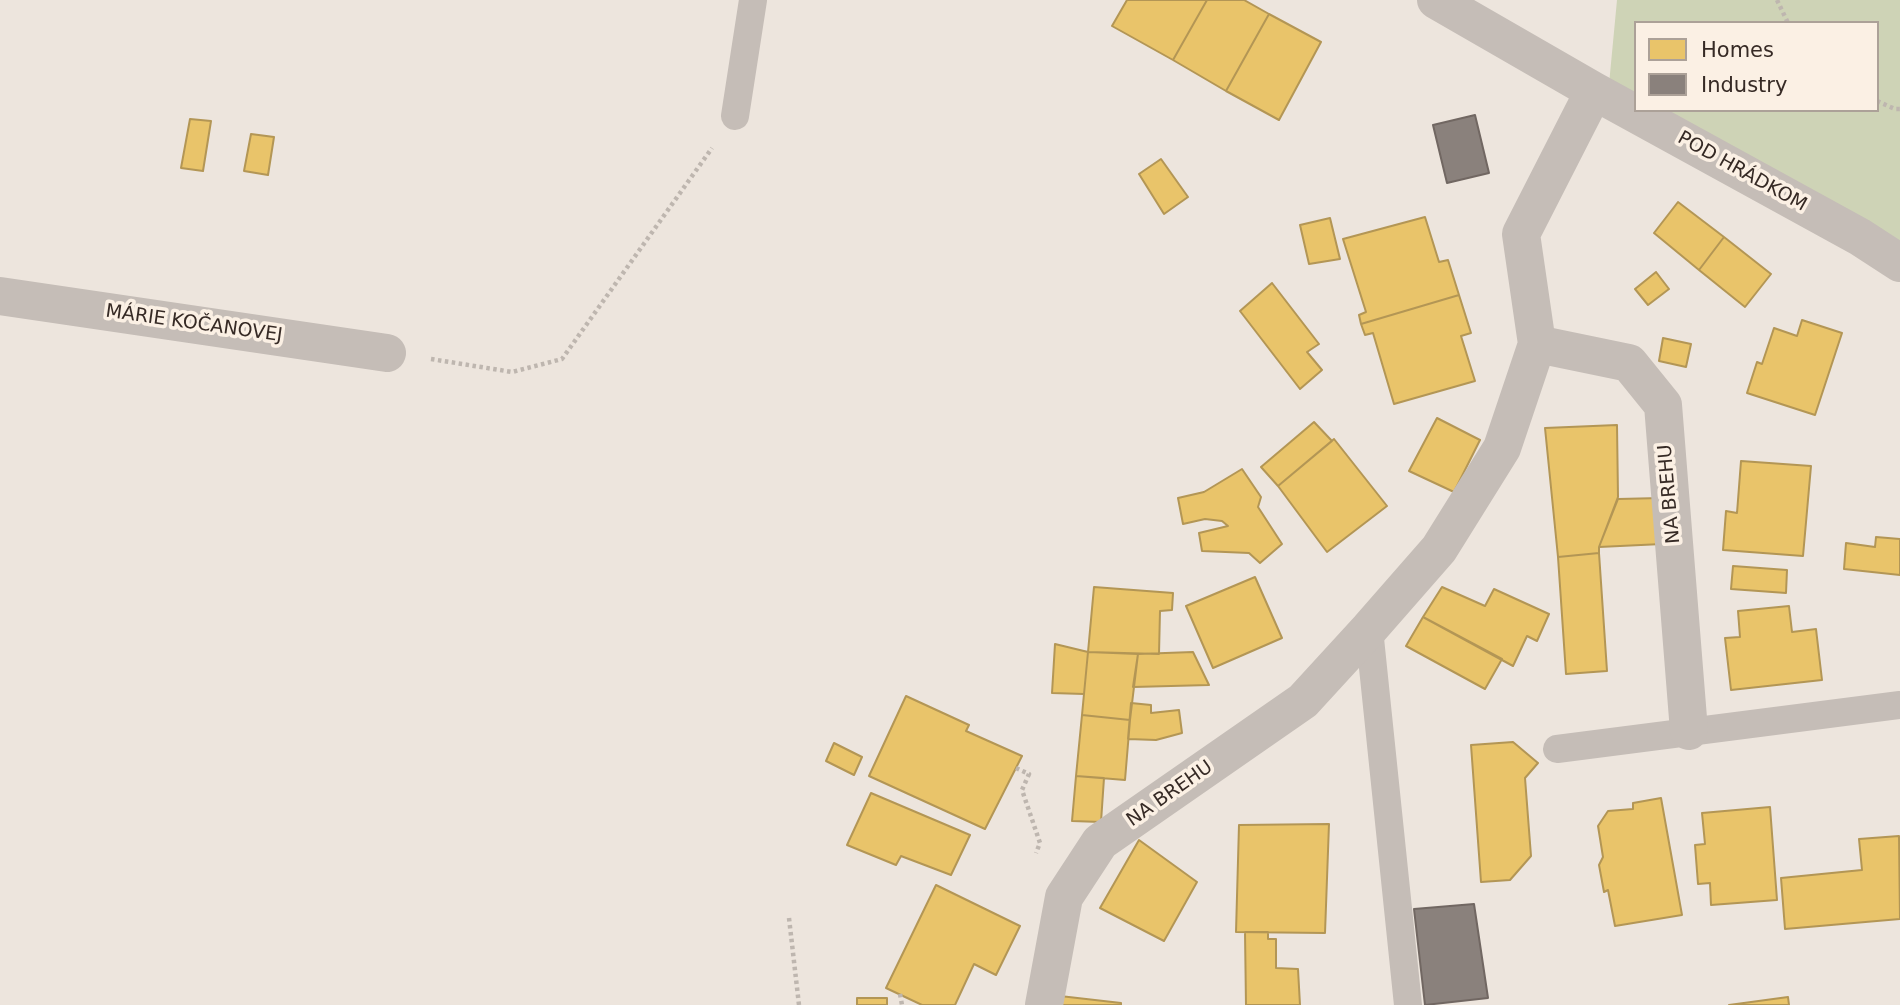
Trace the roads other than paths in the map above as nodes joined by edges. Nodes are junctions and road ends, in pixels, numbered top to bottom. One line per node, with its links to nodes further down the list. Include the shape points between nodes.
1 (753, 0): 4 (lane)
2 (1436, 0): 3 (street, POD HRÁDKOM)
3 (1594, 91): 5 (street, POD HRÁDKOM); 7 (street, NA BREHU, via 1521,234)
4 (735, 116)
5 (1900, 263)
6 (0, 296): 8 (street, MÁRIE KOČANOVEJ)
7 (1537, 344): 9 (street, NA BREHU, via 1502,448 1439,549); 11 (street, NA BREHU, via 1629,363 1663,405)
8 (387, 353)
9 (1369, 629): 13 (street, NA BREHU, via 1303,701 1100,842 1064,897); 14 (lane)
10 (1900, 705): 11 (lane)
11 (1689, 731): 12 (lane)
12 (1557, 749)
13 (1044, 1005)
14 (1408, 1005)

